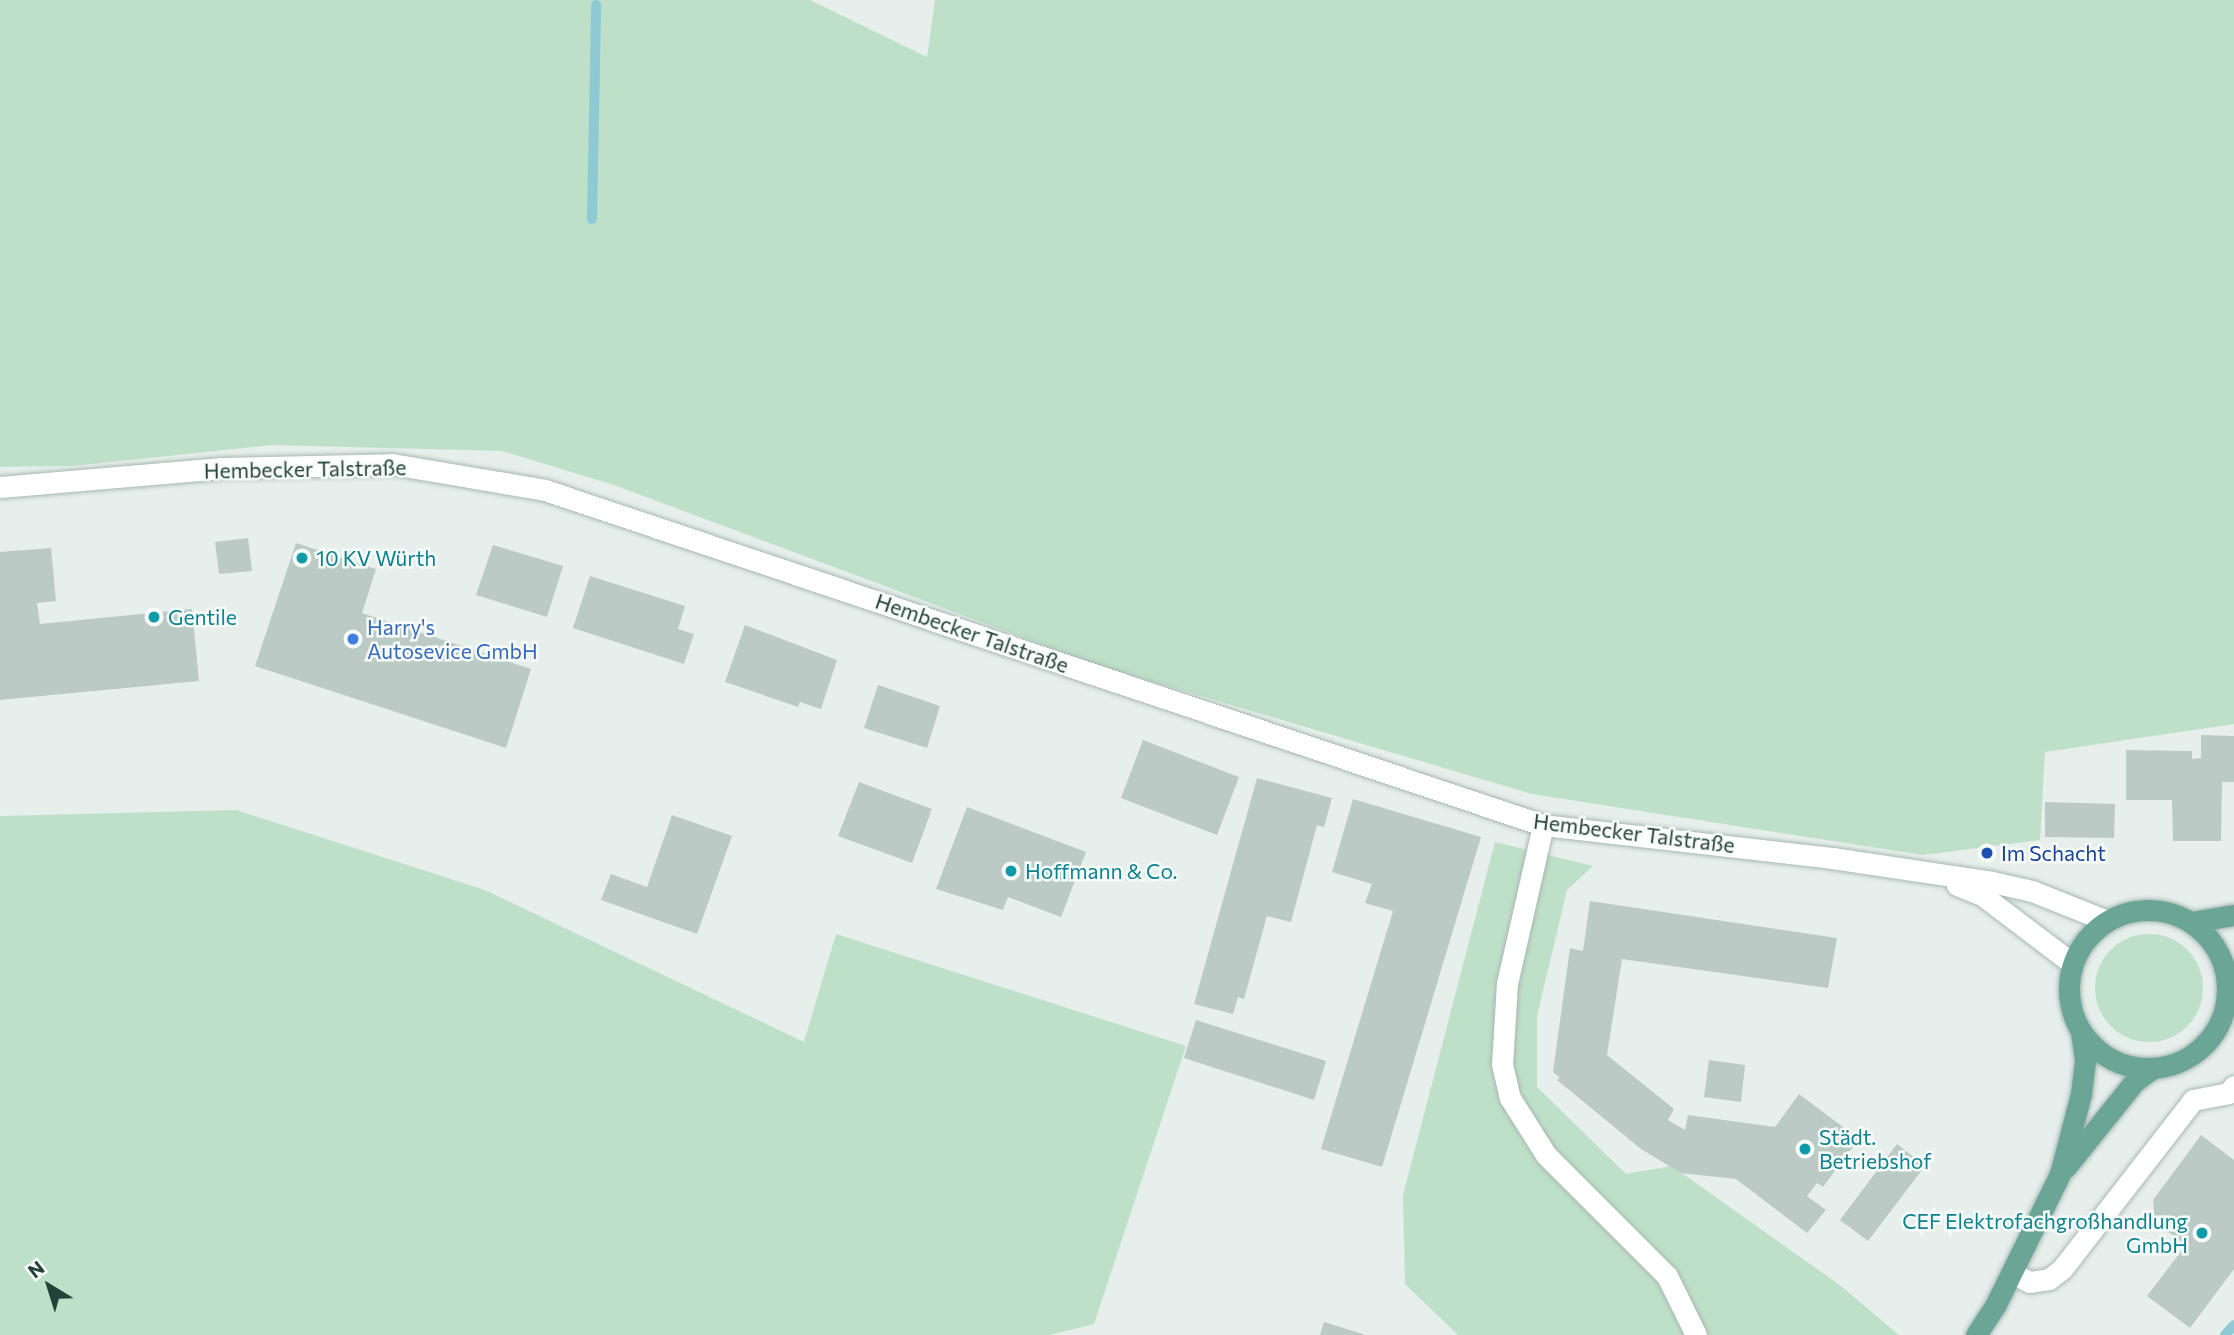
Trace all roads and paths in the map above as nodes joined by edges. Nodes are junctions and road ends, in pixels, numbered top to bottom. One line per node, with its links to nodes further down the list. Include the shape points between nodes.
1 (0, 487): 2 (street, Hembecker Talstraße, via 222,468 392,464 545,490)
2 (1543, 825): 3 (street, Hembecker Talstraße, via 1832,858); 14 (street, via 1507,984 1502,1064 1510,1098 1546,1155 1667,1276)
3 (1936, 876): 5 (street, Hembecker Talstraße, via 2032,891); 7 (street, Hembecker Talstraße, via 1982,895)
4 (2234, 915): 6 (main road)
5 (2107, 921): 6 (main road, via 2149,910); 7 (main road, via 2087,939)
6 (2191, 922): 8 (main road, via 2216,949)
7 (2073, 964): 9 (main road, via 2070,998)
8 (2231, 980): 10 (main road, via 2212,1036 2180,1061)
9 (2081, 1030): 10 (main road, via 2112,1059); 12 (main road, via 2085,1060 2081,1094)
10 (2154, 1068): 12 (main road, via 2135,1081)
11 (2234, 1086): 13 (street, via 2228,1093 2193,1100 2062,1269 2049,1279 2030,1282)
12 (2060, 1174): 13 (main road)
13 (2012, 1273): 15 (main road)
14 (1696, 1335)
15 (1976, 1335)

